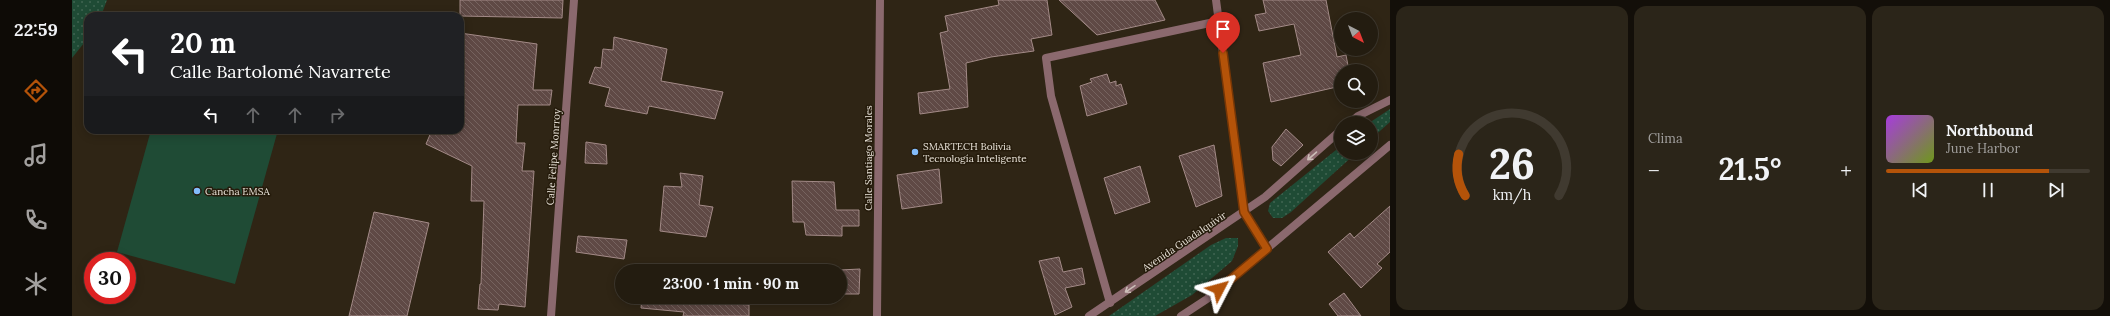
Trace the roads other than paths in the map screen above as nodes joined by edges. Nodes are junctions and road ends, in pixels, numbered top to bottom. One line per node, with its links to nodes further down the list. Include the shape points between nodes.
1 (574, 0): 12 (street, Calle Felipe Monrroy)
2 (880, 0): 13 (street, Calle Santiago Morales)
3 (1216, 0): 4 (street)
4 (1219, 22): 9 (street); 11 (street, via 1046,58 1051,96)
5 (1390, 100): 6 (street)
6 (1358, 116)
7 (1334, 136): 9 (street, Avenida Guadalquivir, one-way to 9, via 1266,197)
8 (1390, 145): 10 (street)
9 (1244, 212): 10 (street); 11 (street, Avenida Guadalquivir, one-way to 11)
10 (1267, 249): 15 (street, via 1207,299)
11 (1110, 303): 14 (street, Avenida Guadalquivir)
12 (551, 316)
13 (877, 316)
14 (1089, 316)
15 (1181, 316)

